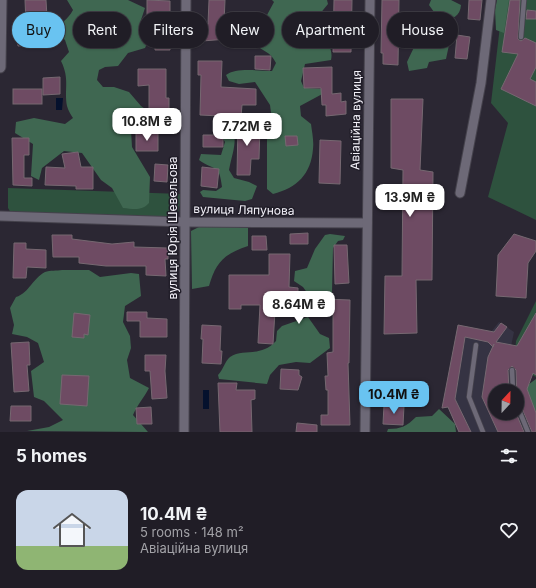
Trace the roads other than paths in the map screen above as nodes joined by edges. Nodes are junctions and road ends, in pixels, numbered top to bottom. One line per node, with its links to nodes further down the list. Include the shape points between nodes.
1 (1, 0): 7 (street)
2 (186, 0): 10 (street, вулиця Юрія Шевельова)
3 (370, 0): 11 (street, Авіаційна вулиця)
4 (491, 0): 8 (street, via 481,83)
5 (524, 0): 6 (lane)
6 (521, 37)
7 (0, 67)
8 (460, 193)
9 (0, 216): 10 (street, вулиця Ляпунова)
10 (184, 222): 11 (street, вулиця Ляпунова); 16 (street, вулиця Юрія Шевельова)
11 (367, 224): 17 (street, Авіаційна вулиця)
12 (476, 345): 18 (lane, via 469,397)
13 (512, 370): 14 (lane)
14 (513, 384)
15 (523, 420): 19 (lane)
16 (184, 432)
17 (364, 432)
18 (483, 432)
19 (528, 432)

